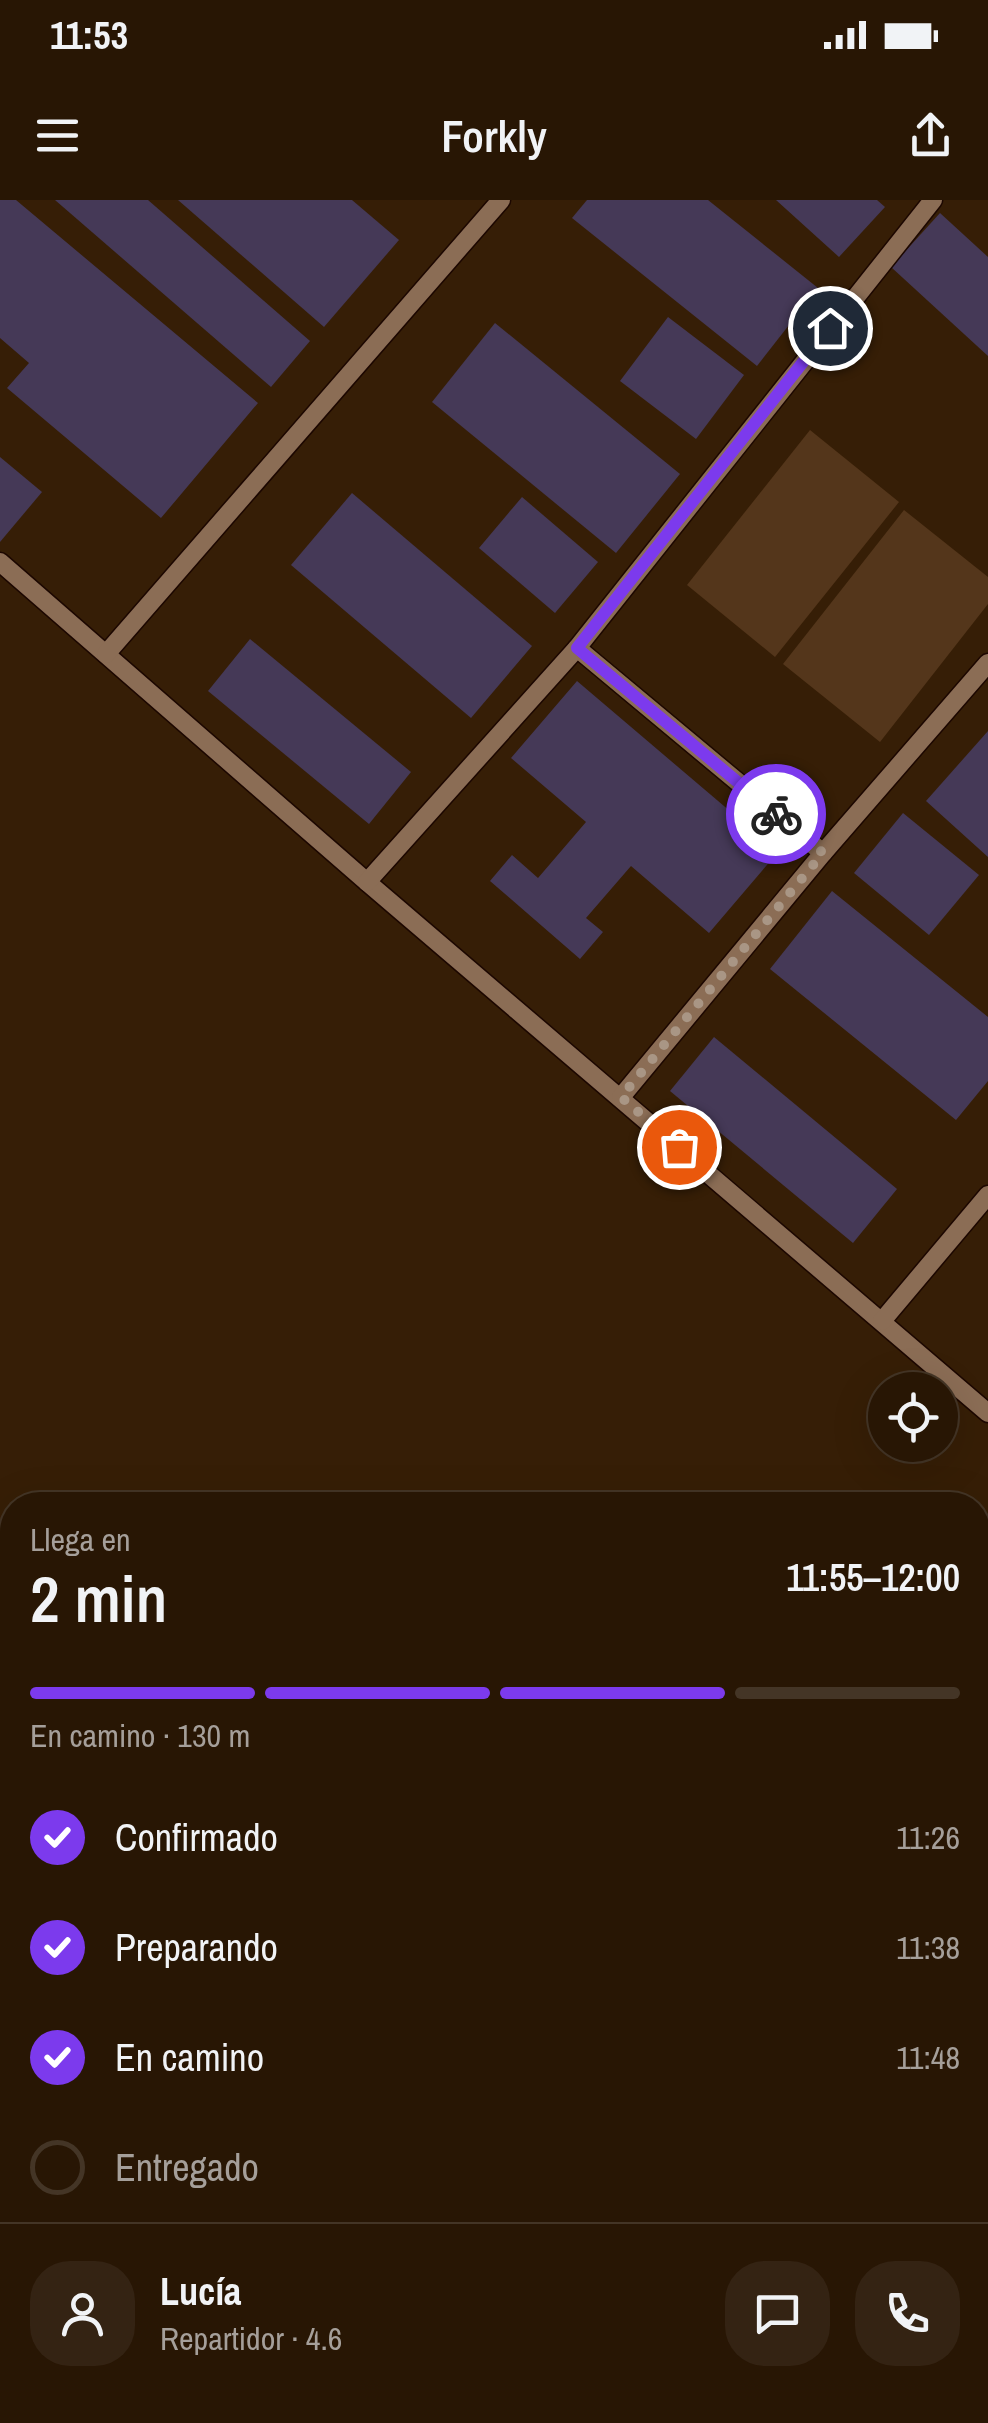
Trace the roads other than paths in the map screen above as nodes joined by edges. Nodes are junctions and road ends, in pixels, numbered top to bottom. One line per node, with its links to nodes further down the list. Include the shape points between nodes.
1 (501, 200): 5 (lane)
2 (933, 200): 4 (lane)
3 (0, 562): 5 (lane)
4 (577, 648): 7 (lane); 8 (lane)
5 (106, 654): 8 (lane)
6 (988, 663): 7 (lane)
7 (823, 853): 9 (lane)
8 (367, 882): 9 (lane)
9 (621, 1097): 11 (lane)
10 (988, 1195): 11 (lane)
11 (882, 1322): 12 (lane)
12 (988, 1412)

